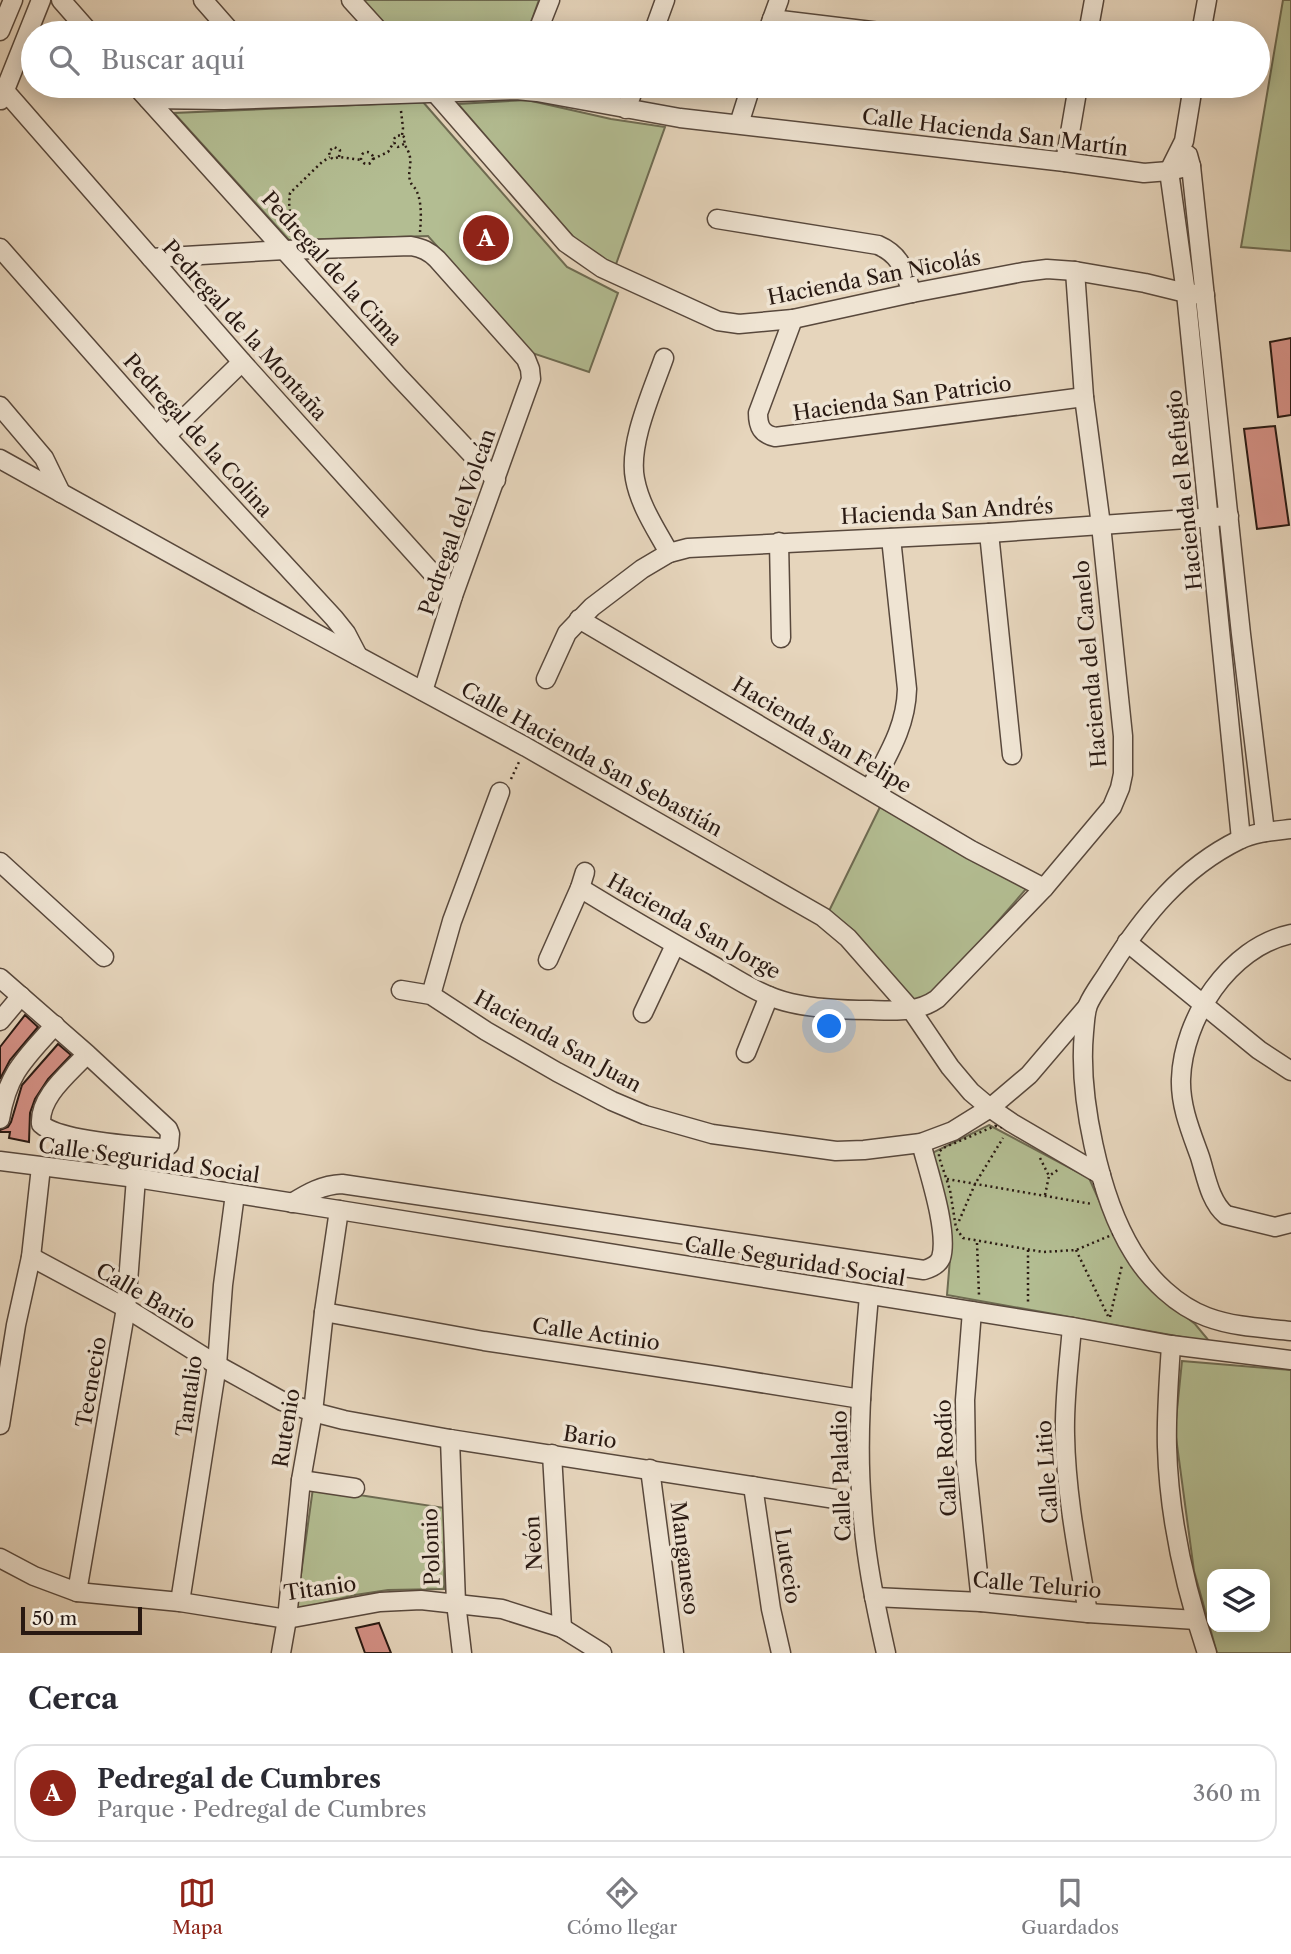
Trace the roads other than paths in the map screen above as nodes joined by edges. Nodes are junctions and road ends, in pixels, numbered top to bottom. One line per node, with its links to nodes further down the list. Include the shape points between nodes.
1 (13, 0): 20 (street)
2 (41, 0): 11 (street)
3 (61, 0): 12 (street)
4 (203, 0): 13 (street)
5 (351, 0): 14 (street)
6 (550, 0): 15 (street)
7 (665, 0): 16 (street)
8 (779, 0): 17 (street)
9 (1094, 0): 18 (street)
10 (1207, 0): 19 (street)
11 (33, 21)
12 (79, 21)
13 (221, 21)
14 (370, 21)
15 (542, 21)
16 (657, 21)
17 (772, 21)
18 (1090, 21)
19 (1203, 21)
20 (0, 31)
21 (21, 50): 22 (street)
22 (2, 97): 41 (street, Pedregal de la Montaña)
23 (147, 98): 40 (street, Pedregal de la Cima)
24 (204, 98): 25 (street, Calle Hacienda San Martín)
25 (239, 98)
26 (440, 98): 46 (street, Hacienda San Nicolás, via 560,235 602,268 718,321 739,324)
27 (567, 98): 32 (street, Calle Hacienda San Martín)
28 (630, 98): 32 (street)
29 (747, 98): 33 (street)
30 (1076, 98): 35 (street)
31 (1191, 98): 34 (street, Hacienda el Refugio)
32 (626, 110): 33 (street, Calle Hacienda San Martín)
33 (739, 124): 35 (street, Calle Hacienda San Martín)
34 (1184, 141): 36 (street, Hacienda el Refugio); 37 (street, Hacienda el Refugio)
35 (1065, 162): 37 (street, Calle Hacienda San Martín, via 1144,173)
36 (1191, 166): 37 (street, Calle Hacienda San Martín); 45 (street, Hacienda el Refugio)
37 (1169, 171): 44 (street, Hacienda el Refugio)
38 (717, 219): 43 (street, via 889,249 899,259)
39 (0, 248): 51 (street, Pedregal de la Colina)
40 (285, 250): 41 (street); 53 (street, Pedregal de la Cima); 53 (street, Pedregal del Volcán, via 420,247 446,269 519,349 530,369 531,379)
41 (151, 258): 48 (street, Pedregal de la Montaña)
42 (1075, 271): 43 (street, Hacienda San Nicolás, via 1023,272); 44 (street, Hacienda San Nicolás); 49 (street, Hacienda del Canelo)
43 (912, 293): 46 (street, Hacienda San Nicolás)
44 (1186, 293): 45 (street, Hacienda San Nicolás); 56 (street, Hacienda el Refugio)
45 (1205, 295): 55 (street, Hacienda el Refugio)
46 (793, 319): 49 (street, Hacienda San Patricio, via 758,413 761,430 767,435)
47 (664, 358): 61 (street, via 641,424 633,466 644,508)
48 (242, 362): 51 (street); 62 (street, Pedregal de la Montaña)
49 (1084, 397): 57 (street, Hacienda del Canelo)
50 (0, 406): 54 (street, via 44,458)
51 (166, 436): 65 (street, Pedregal de la Colina, via 334,618)
52 (0, 459): 54 (street, Calle Hacienda San Sebastián)
53 (496, 480): 62 (street, Pedregal del Volcán)
54 (61, 493): 65 (street, Calle Hacienda San Sebastián)
55 (1229, 516): 56 (street, Hacienda San Andrés); 72 (street, Hacienda el Refugio)
56 (1209, 518): 57 (street, Hacienda San Andrés); 73 (street, Hacienda el Refugio)
57 (1101, 525): 58 (street, Hacienda San Andrés); 75 (street, Hacienda del Canelo, via 1123,774 1112,807)
58 (989, 533): 59 (street, Hacienda San Andrés); 68 (street)
59 (891, 538): 60 (street, Hacienda San Andrés); 69 (street, via 906,704 904,720)
60 (779, 542): 61 (street, Hacienda San Andrés); 64 (street)
61 (669, 553): 63 (street)
62 (453, 596): 67 (street, Pedregal del Volcán)
63 (579, 619): 66 (street, via 566,633); 69 (street, Hacienda San Felipe)
64 (781, 638)
65 (358, 656): 67 (street, Calle Hacienda San Sebastián)
66 (546, 679)
67 (423, 691): 88 (street, Calle Hacienda San Sebastián, via 823,917 848,938)
68 (1012, 755)
69 (870, 789): 75 (street, Hacienda San Felipe)
70 (499, 792): 83 (street, via 452,921)
71 (1291, 829): 72 (street, Hacienda San Juan)
72 (1265, 832): 73 (street, Hacienda San Juan)
73 (1241, 839): 77 (street, Hacienda San Juan, via 1185,876)
74 (0, 862): 79 (street)
75 (1044, 888): 88 (street, Hacienda del Canelo, via 937,999)
76 (1291, 934): 86 (street, via 1246,955)
77 (1127, 942): 86 (street); 87 (street, Hacienda San Juan)
78 (675, 945): 80 (street, Hacienda San Jorge, via 583,880); 85 (street, Hacienda San Jorge); 89 (street)
79 (104, 957)
80 (548, 960)
81 (0, 978): 84 (street)
82 (401, 990): 83 (street)
83 (431, 995): 97 (street, Hacienda San Juan, via 557,1072 612,1101 672,1124 836,1151)
84 (21, 996): 90 (street); 91 (street)
85 (769, 996): 88 (street, Hacienda San Jorge, via 809,1006); 92 (street)
86 (1203, 1004): 94 (street); 105 (street, via 1188,1035 1182,1100 1215,1202 1232,1217 1275,1227)
87 (1087, 1007): 95 (street, Hacienda San Juan, via 1029,1075); 100 (street, via 1085,1091)
88 (912, 1011): 95 (street, Calle Hacienda San Sebastián, via 950,1067)
89 (643, 1013)
90 (0, 1021)
91 (55, 1026): 93 (street); 96 (street, via 13,1075)
92 (746, 1053)
93 (87, 1054): 93 (street, via 168,1129 169,1145 121,1145 52,1132 41,1124 44,1104)
94 (1291, 1071)
95 (990, 1108): 97 (street, Hacienda San Juan, via 953,1131); 100 (street, Calle Hacienda San Sebastián, via 1010,1126)
96 (0, 1119)
97 (921, 1143): 103 (street, Calle Seguridad Social, via 940,1219 949,1232 937,1264 924,1270 342,1184 318,1188)
98 (0, 1161): 99 (street, Calle Seguridad Social)
99 (41, 1167): 101 (street, Calle Seguridad Social); 106 (street)
100 (1101, 1175): 113 (street, via 1108,1207 1157,1283 1206,1317 1233,1325)
101 (136, 1178): 102 (street, Calle Seguridad Social); 108 (street, Tecnecio)
102 (235, 1194): 103 (street, Calle Seguridad Social); 116 (street, Tantalio)
103 (292, 1203): 104 (street, Calle Seguridad Social)
104 (339, 1210): 107 (street, Calle Seguridad Social); 109 (street, Rutenio)
105 (1291, 1223)
106 (31, 1257): 108 (street, Calle Bario); 111 (street)
107 (869, 1296): 110 (street, Calle Seguridad Social); 117 (street, Calle Paladio)
108 (127, 1308): 116 (street, Calle Bario); 128 (street, Tecnecio)
109 (324, 1312): 117 (street, Calle Actinio); 118 (street, Rutenio)
110 (976, 1312): 112 (street, Calle Seguridad Social); 131 (street, Calle Rodío, via 965,1399 966,1461)
111 (8, 1322): 119 (street)
112 (1072, 1327): 114 (street, Calle Seguridad Social); 133 (street, Calle Litio, via 1065,1445)
113 (1291, 1331)
114 (1171, 1345): 115 (street, Calle Seguridad Social); 135 (street, via 1170,1491)
115 (1291, 1360)
116 (217, 1365): 118 (street, Calle Bario, via 282,1401); 130 (street, Tantalio)
117 (861, 1399): 126 (street, Calle Paladio)
118 (313, 1412): 120 (street, Bario); 123 (street, Rutenio)
119 (0, 1425)
120 (450, 1438): 121 (street, Bario); 132 (street, Polonio)
121 (552, 1454): 122 (street, Bario); 136 (street, Neón)
122 (650, 1469): 124 (street, Bario); 140 (street, Manganeso)
123 (301, 1480): 125 (street); 134 (street, Rutenio)
124 (753, 1486): 126 (street, Bario); 141 (street, Lutecio)
125 (355, 1488)
126 (862, 1503): 129 (street, Calle Paladio)
127 (0, 1558): 128 (street, Titanio)
128 (77, 1592): 130 (street, Titanio)
129 (874, 1597): 131 (street, Calle Telurio); 142 (street, Calle Paladio)
130 (180, 1602): 134 (street, Titanio)
131 (981, 1602): 133 (street, Calle Telurio)
132 (456, 1603): 134 (street, Titanio, via 380,1602); 136 (street, Titanio, via 502,1609); 138 (street, Polonio)
133 (1088, 1613): 135 (street, Calle Telurio)
134 (287, 1619): 137 (street, Rutenio)
135 (1196, 1620): 143 (street)
136 (562, 1628): 139 (street, Titanio)
137 (281, 1653)
138 (461, 1653)
139 (602, 1653)
140 (674, 1653)
141 (781, 1653)
142 (886, 1653)
143 (1208, 1653)

